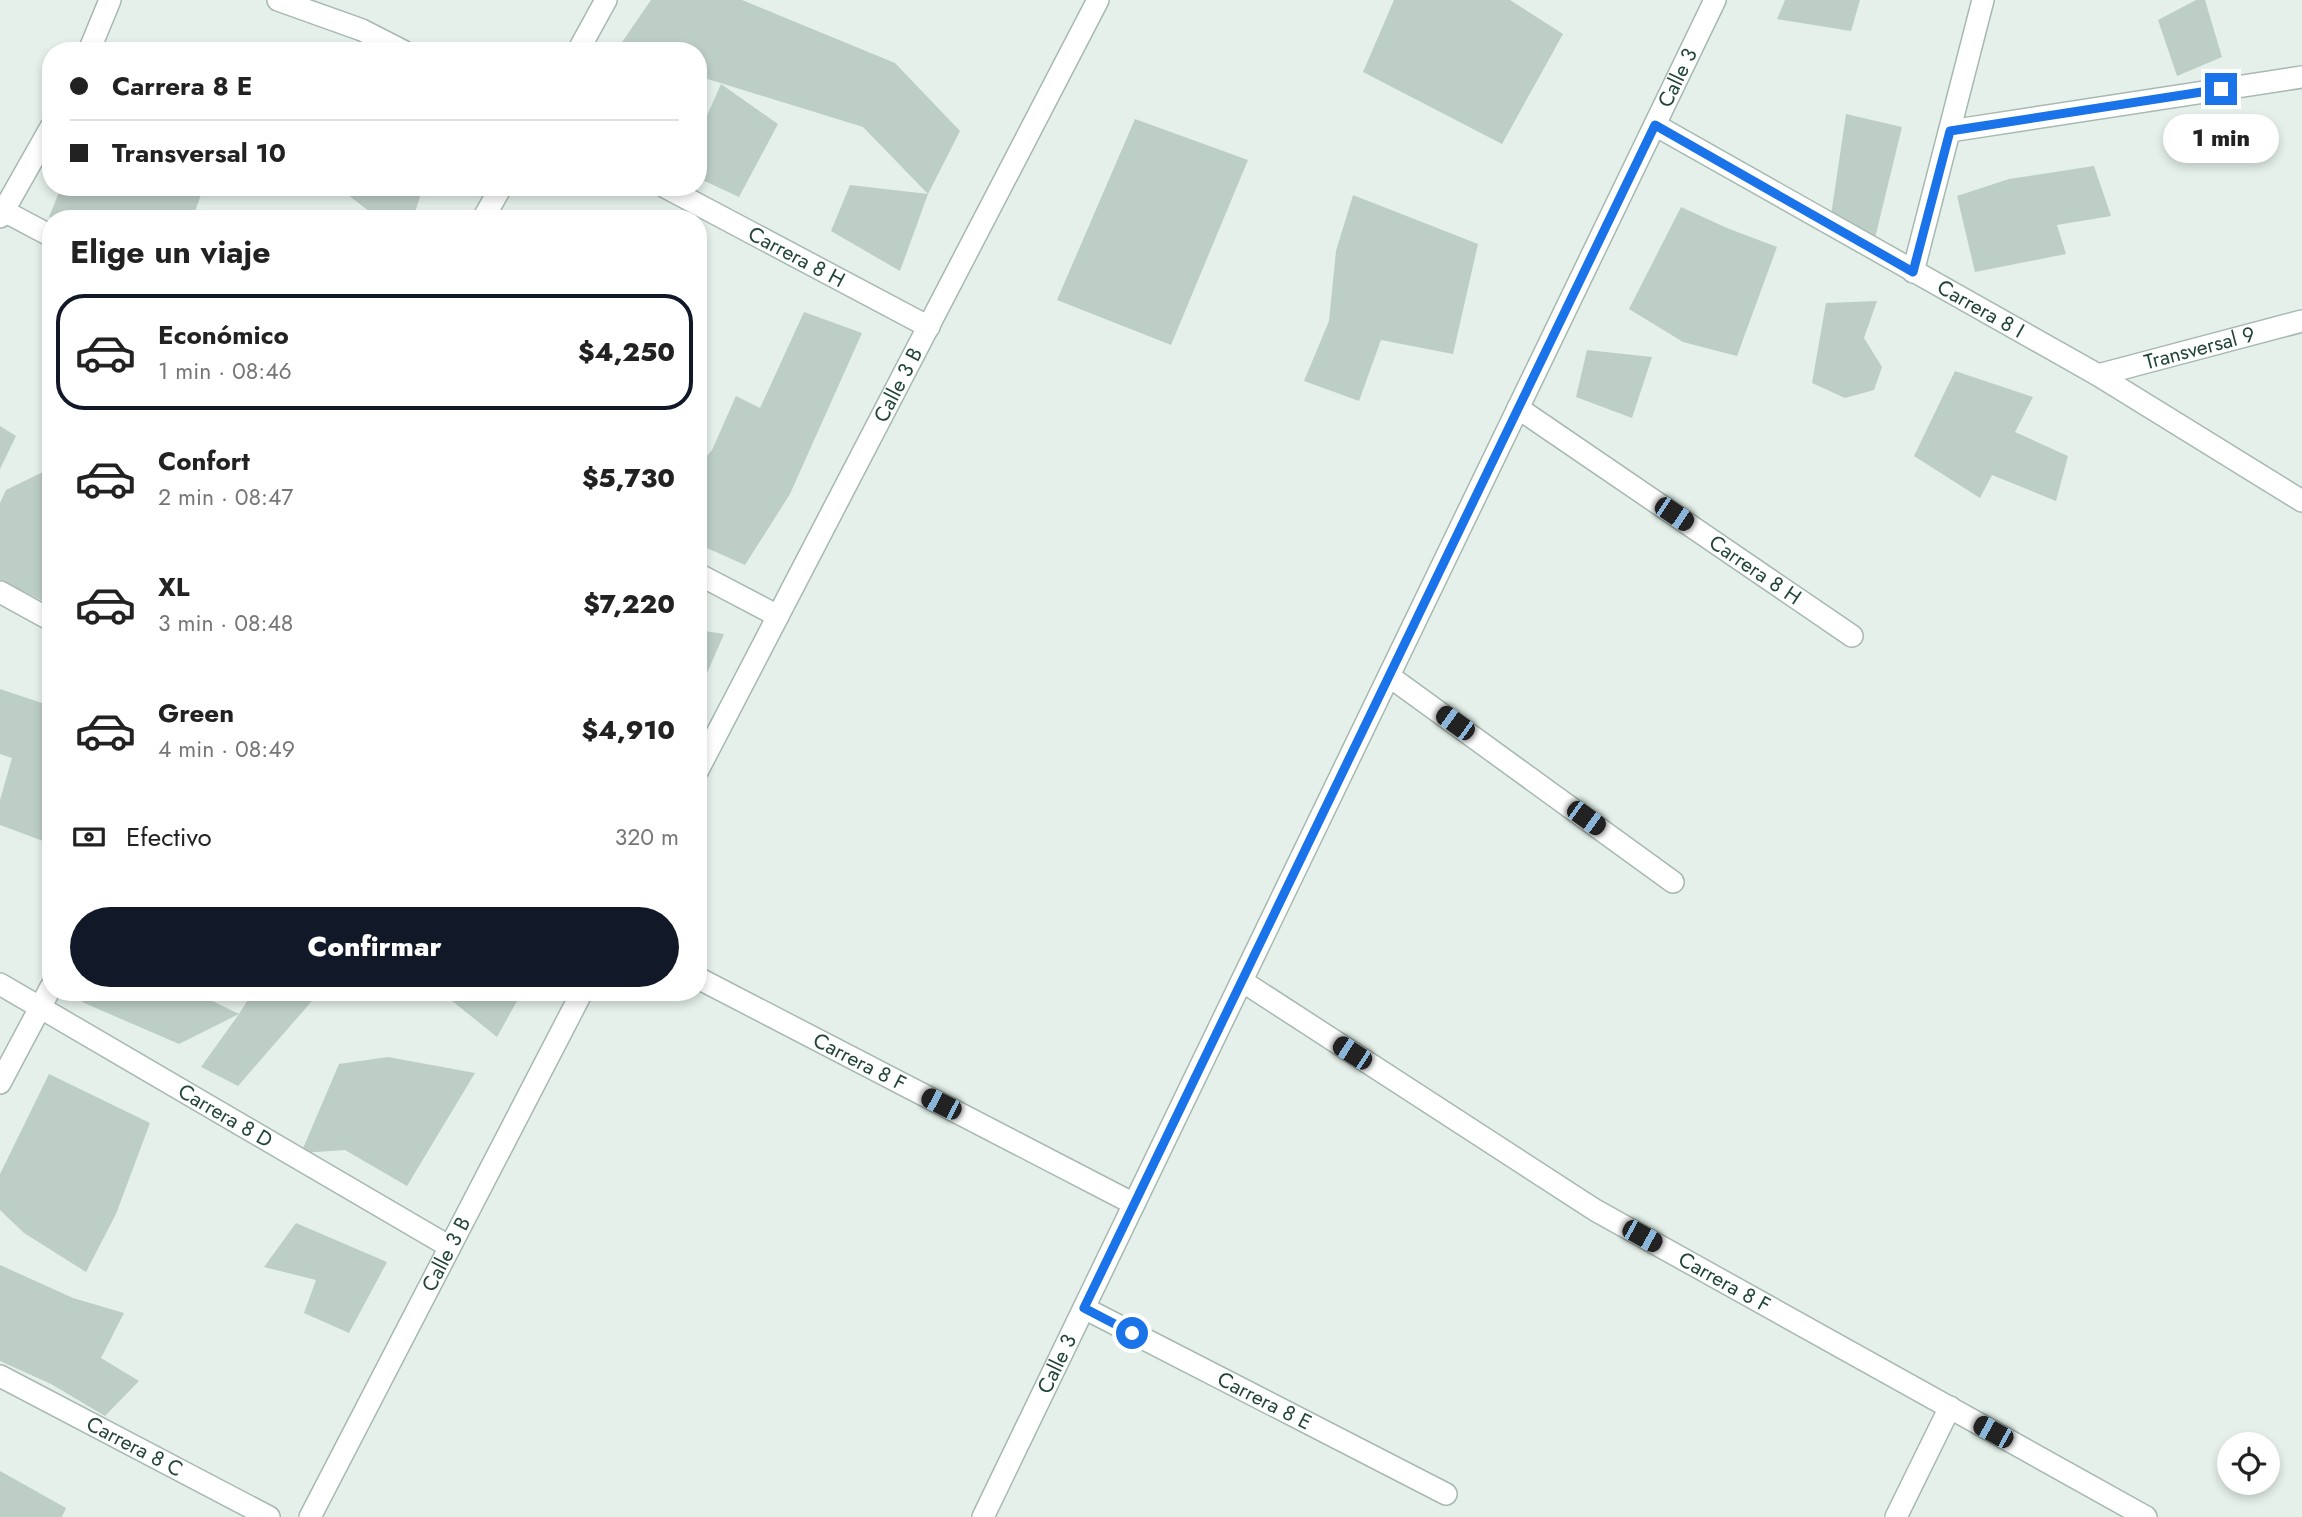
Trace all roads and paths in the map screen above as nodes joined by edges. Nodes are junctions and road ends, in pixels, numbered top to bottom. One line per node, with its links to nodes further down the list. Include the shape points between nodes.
1 (110, 0): 7 (street)
2 (278, 0): 8 (street)
3 (606, 0): 9 (street)
4 (1098, 0): 19 (street, Calle 3 B)
5 (1715, 0): 11 (street, Calle 3)
6 (1983, 0): 12 (street)
7 (93, 42)
8 (385, 42)
9 (583, 42)
10 (2302, 77): 12 (street)
11 (1655, 125): 17 (street, Carrera 8 I); 21 (street, Calle 3)
12 (1950, 131): 17 (street)
13 (42, 143): 15 (street)
14 (682, 196): 19 (street, Carrera 8 H)
15 (2, 214): 16 (street)
16 (42, 232)
17 (1913, 272): 20 (street, Carrera 8 I)
18 (2302, 321): 20 (street, Transversal 9)
19 (929, 327): 26 (street, Calle 3 B)
20 (2098, 375): 22 (street, Carrera 8 I)
21 (1518, 408): 27 (street, Carrera 8 H); 28 (street, Calle 3)
22 (2302, 501)
23 (707, 579): 26 (street)
24 (0, 592): 25 (street)
25 (42, 615)
26 (778, 616): 29 (street, Calle 3 B)
27 (1852, 635)
28 (1389, 676): 30 (street); 31 (street, Calle 3)
29 (707, 753)
30 (1673, 882)
31 (1242, 981): 38 (street, Calle 3); 42 (street, Carrera 8 F, via 1595,1210)
32 (707, 983): 38 (street, Carrera 8 F)
33 (0, 984): 36 (street, Carrera 8 D)
34 (43, 1001): 36 (street)
35 (577, 1001): 39 (street, Calle 3 B)
36 (40, 1006): 37 (street); 39 (street, Carrera 8 D)
37 (0, 1083)
38 (1135, 1204): 40 (street, Calle 3)
39 (450, 1247): 45 (street, Calle 3 B)
40 (1084, 1308): 43 (street, Carrera 8 E); 46 (street, Calle 3)
41 (0, 1376): 44 (street, Carrera 8 C)
42 (1950, 1407): 47 (street); 48 (street, Carrera 8 F)
43 (1446, 1494)
44 (269, 1517)
45 (310, 1517)
46 (984, 1517)
47 (1896, 1517)
48 (2146, 1517)

